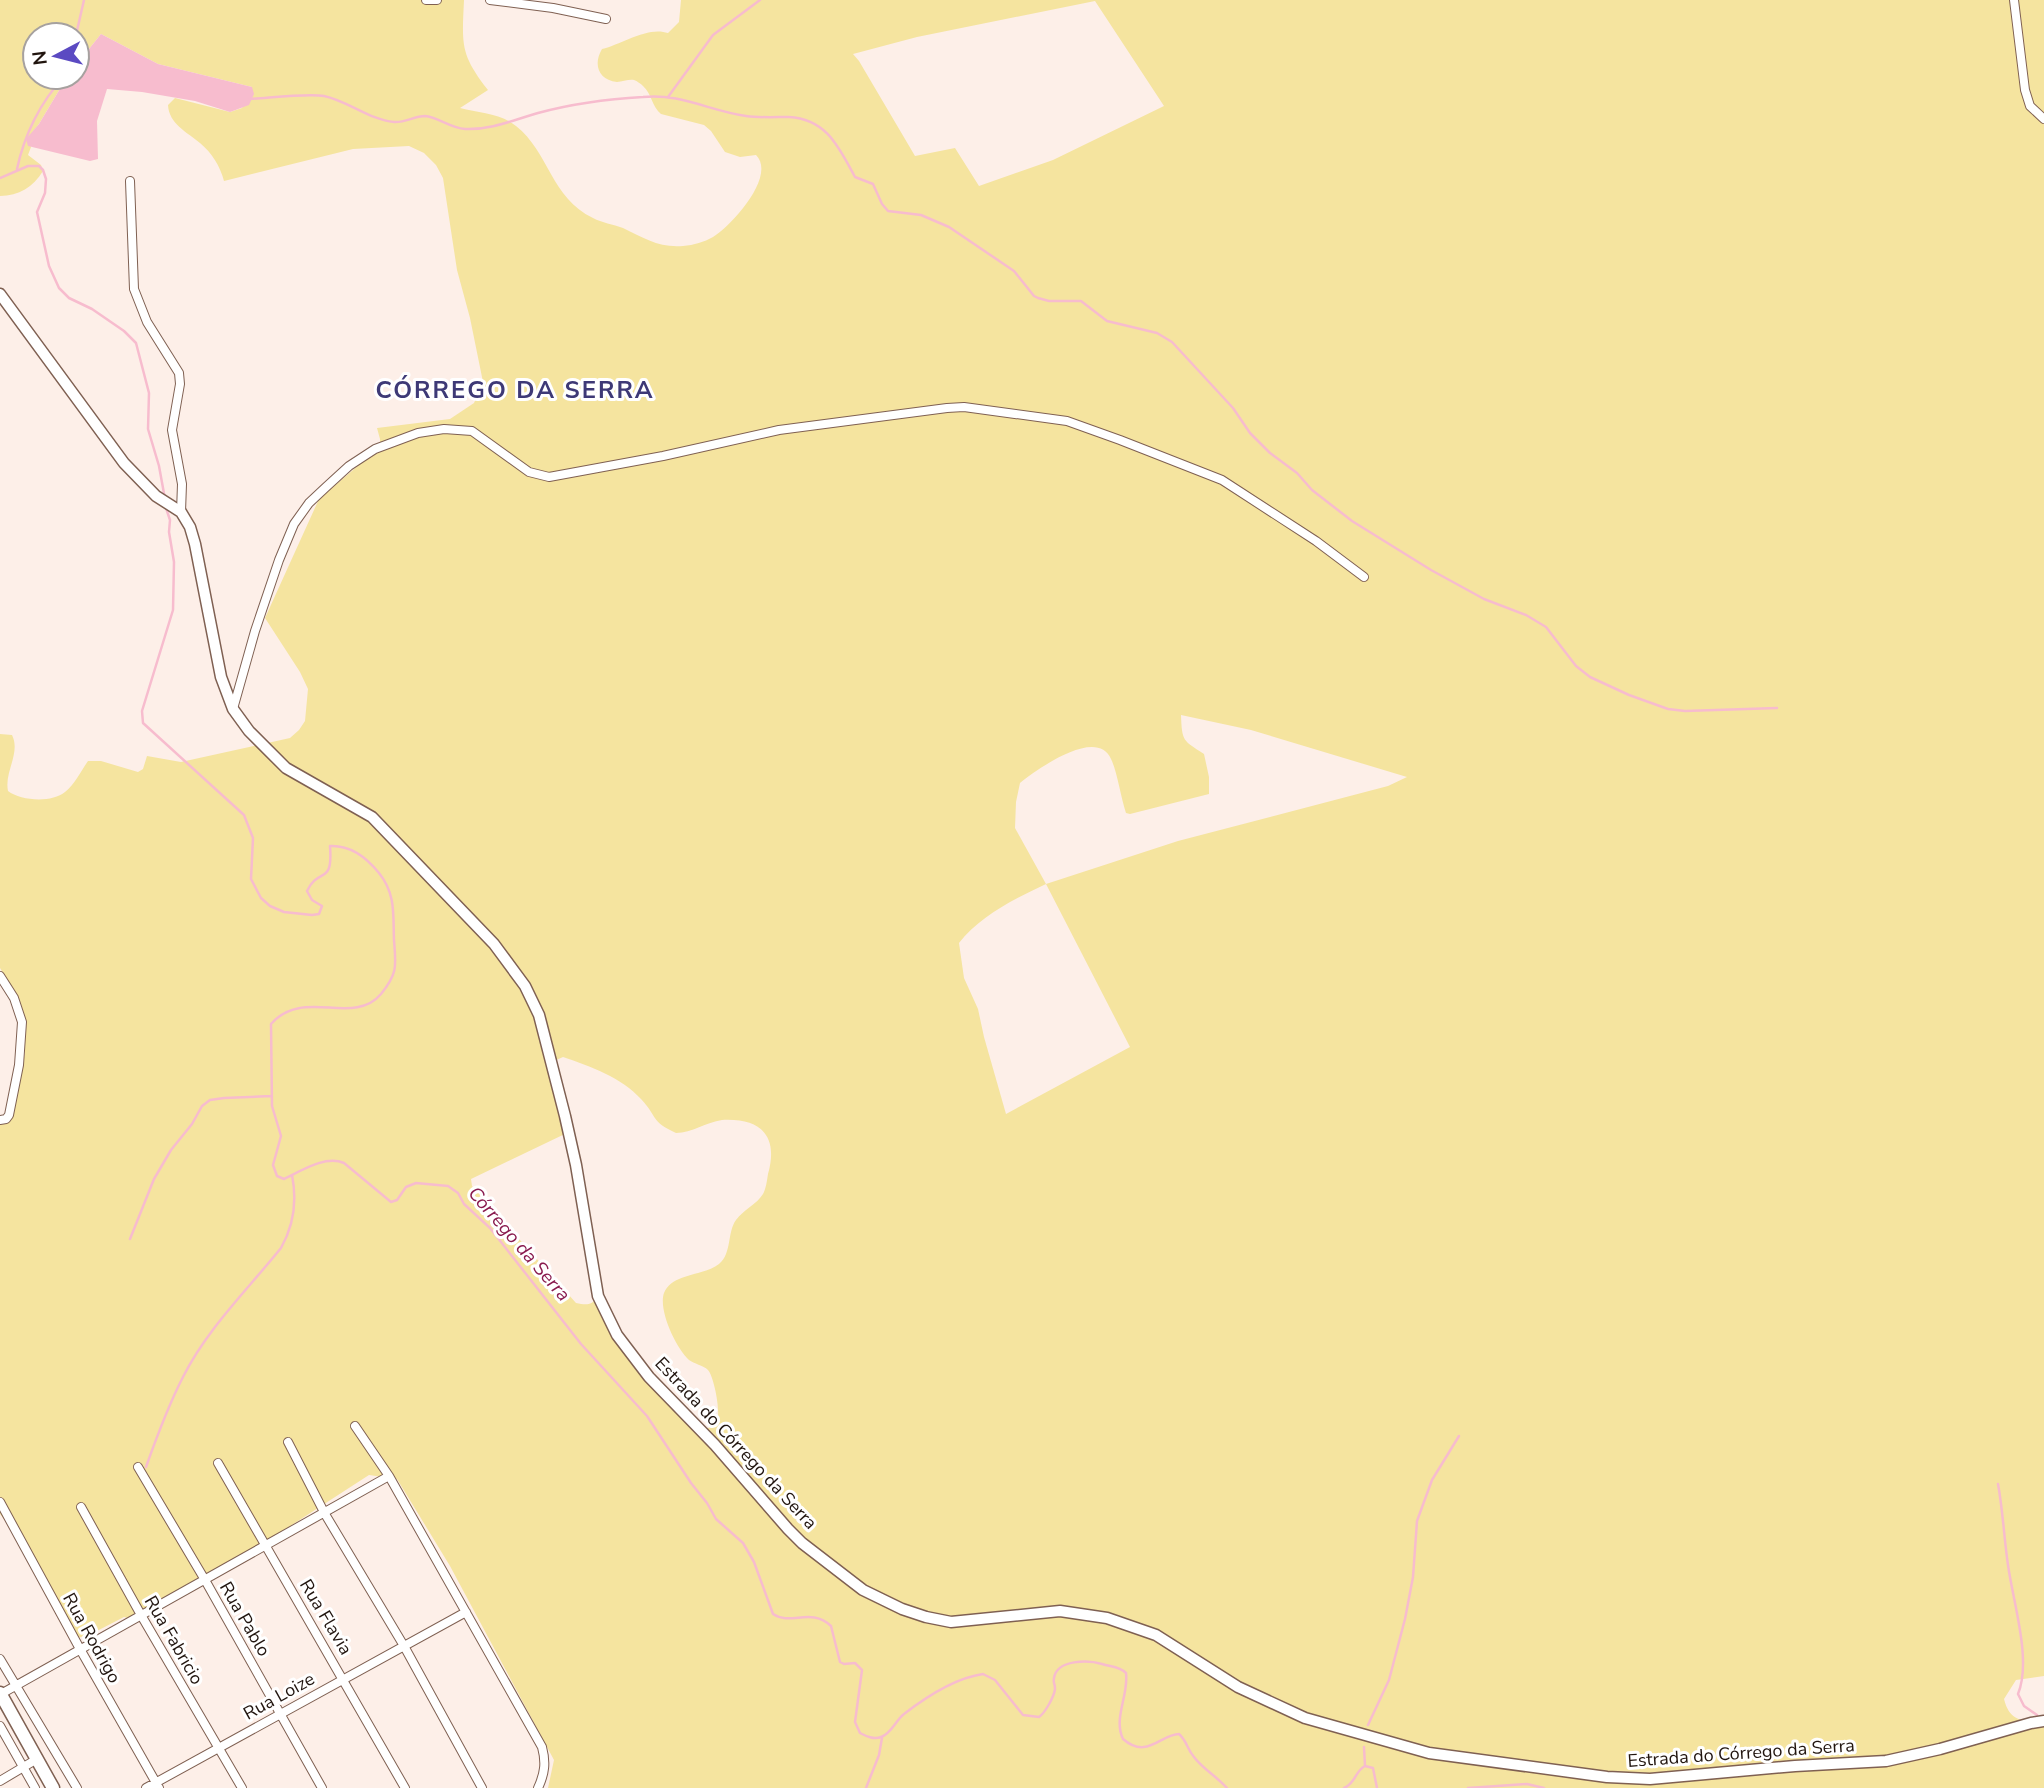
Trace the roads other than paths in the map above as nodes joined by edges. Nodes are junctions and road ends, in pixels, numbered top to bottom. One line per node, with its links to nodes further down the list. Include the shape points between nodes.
1 (426, 0): 2 (street)
2 (437, 0)
3 (490, 0): 5 (street)
4 (2014, 0): 6 (street, via 2025,90 2030,106)
5 (606, 19)
6 (2044, 119)
7 (130, 181): 9 (street, via 134,289 147,322 179,373 172,430 182,484)
8 (0, 294): 9 (street, via 117,453 156,496)
9 (176, 509): 11 (street, Estrada do Córrego da Serra, via 190,527 195,544 221,677)
10 (1364, 577): 11 (street, via 1240,490 1067,421 947,408 779,429 549,477 529,472 472,431 444,429 375,449 309,503 279,560)
11 (233, 709): 40 (street, Estrada do Córrego da Serra, via 286,768 372,817 512,966 539,1015 576,1165 598,1296 617,1335 649,1377 789,1529 853,1583 902,1609 951,1622 1042,1612 1107,1618 1156,1635 1238,1687 1305,1718 1429,1753)
12 (0, 976): 13 (street)
13 (4, 988): 14 (street, via 19,1010 22,1041 9,1115)
14 (0, 1120)
15 (355, 1426): 19 (street)
16 (288, 1442): 22 (street)
17 (218, 1463): 23 (street, Rua Flavia)
18 (138, 1467): 24 (street, Rua Pablo)
19 (389, 1476): 22 (street); 25 (street)
20 (0, 1502): 28 (street, Rua Rodrigo)
21 (81, 1507): 26 (street, Rua Fabricio)
22 (325, 1514): 23 (street); 27 (street)
23 (266, 1546): 24 (street); 30 (street, Rua Flavia)
24 (205, 1580): 26 (street); 33 (street, Rua Pablo)
25 (466, 1612): 27 (street, Rua Loize); 50 (street, via 542,1747 545,1771)
26 (141, 1615): 28 (street); 36 (street, Rua Fabricio)
27 (404, 1646): 30 (street, Rua Loize); 49 (street)
28 (80, 1649): 31 (street); 41 (street, Rua Rodrigo)
29 (0, 1659): 31 (street)
30 (344, 1678): 33 (street, Rua Loize); 48 (street, Rua Flavia)
31 (15, 1686): 32 (street); 44 (street)
32 (0, 1694): 37 (main road)
33 (282, 1714): 36 (street, Rua Loize); 47 (street, Rua Pablo)
34 (2044, 1721): 40 (street, Estrada do Córrego da Serra, via 1886,1761 1795,1766)
35 (0, 1726): 38 (street)
36 (219, 1747): 41 (street, Rua Loize); 46 (street, Rua Fabricio)
37 (37, 1759): 38 (street); 43 (main road)
38 (24, 1768): 39 (street); 42 (street)
39 (0, 1781)
40 (1651, 1784)
41 (158, 1785): 45 (street, Rua Loize)
42 (35, 1788)
43 (53, 1788)
44 (76, 1788)
45 (146, 1788)
46 (242, 1788)
47 (322, 1788)
48 (405, 1788)
49 (482, 1788)
50 (538, 1788)

